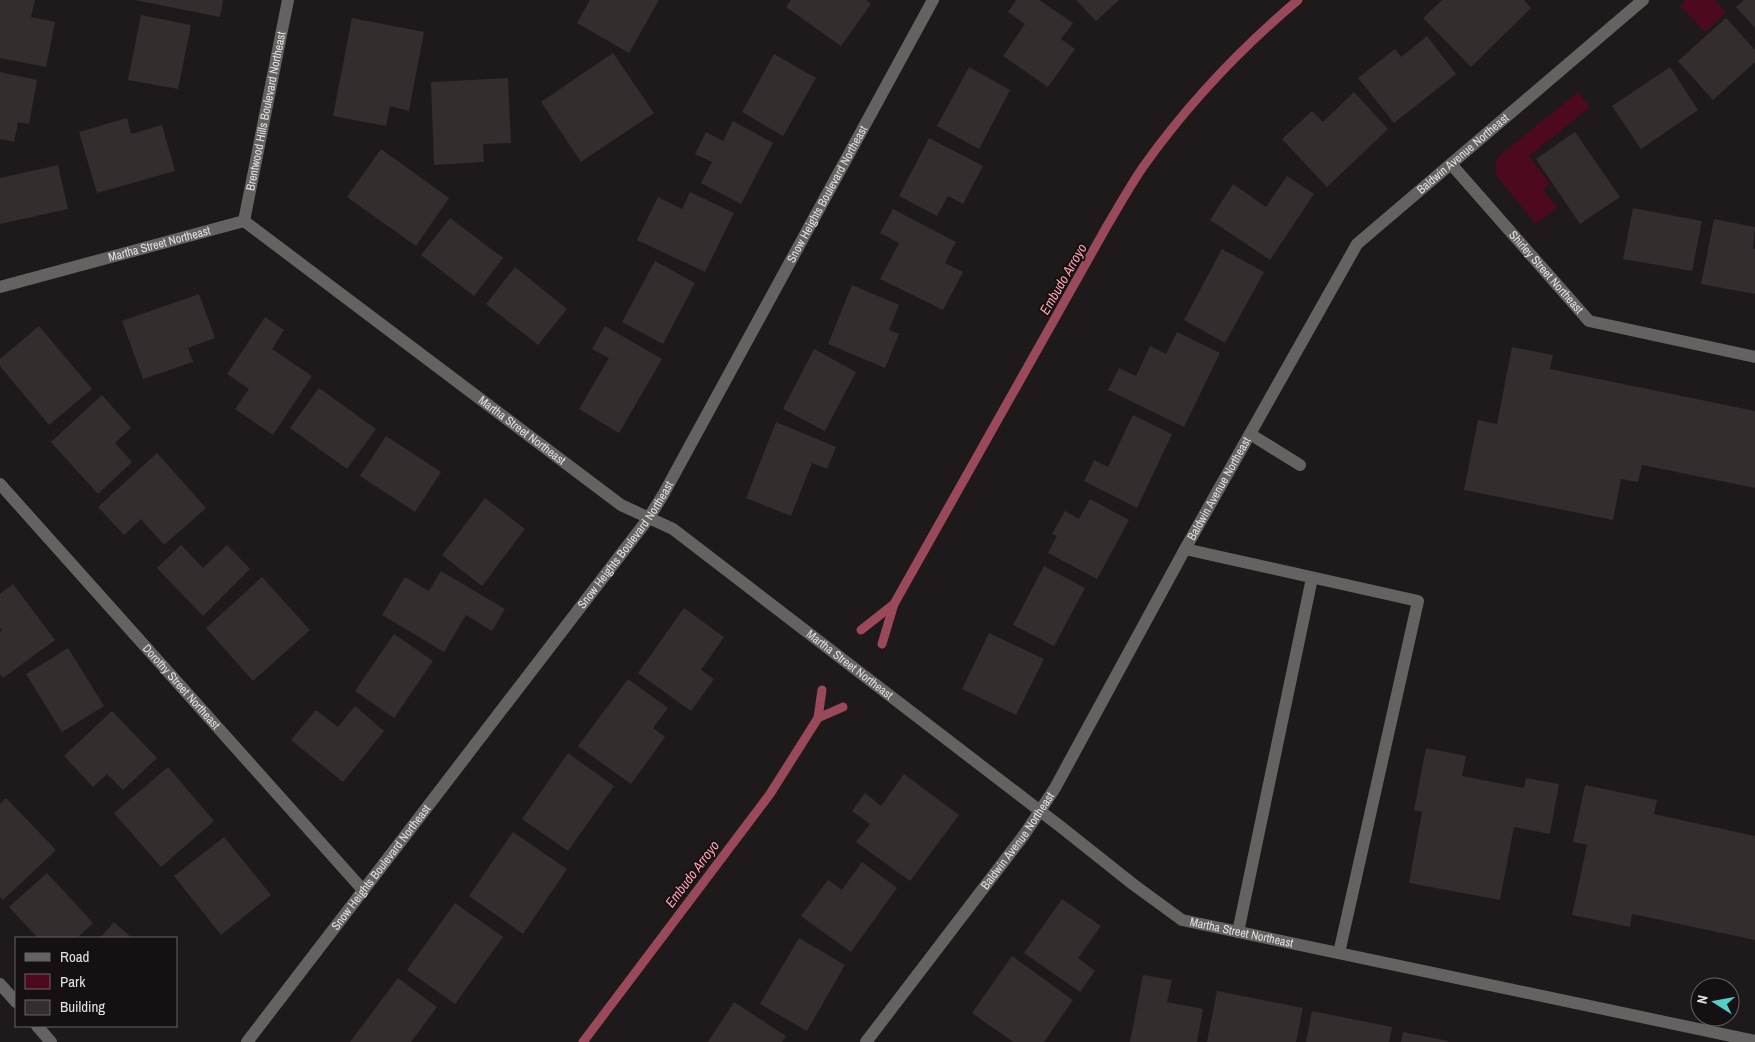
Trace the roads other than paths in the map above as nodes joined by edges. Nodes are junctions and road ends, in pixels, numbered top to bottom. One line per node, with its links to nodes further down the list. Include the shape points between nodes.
1 (288, 0): 5 (street, Brentwood Hills Boulevard Northeast)
2 (932, 0): 11 (street, Snow Heights Boulevard Northeast)
3 (1643, 0): 4 (street, Baldwin Avenue Northeast)
4 (1451, 164): 7 (street, Shirley Street Northeast, via 1589,321); 8 (street, Baldwin Avenue Northeast, via 1357,244)
5 (244, 221): 6 (street, Martha Street Northeast); 11 (street, Martha Street Northeast, via 620,506)
6 (0, 287)
7 (1755, 357)
8 (1250, 434): 9 (street); 12 (street, Baldwin Avenue Northeast)
9 (1300, 465)
10 (0, 484): 15 (street, Dorothy Street Northeast)
11 (648, 519): 14 (street, Martha Street Northeast, via 673,529); 15 (street, Snow Heights Boulevard Northeast)
12 (1185, 549): 13 (street); 14 (street, Baldwin Avenue Northeast)
13 (1312, 578): 16 (street); 17 (street, via 1418,602)
14 (1040, 811): 16 (street, Martha Street Northeast, via 1182,920); 24 (street, Baldwin Avenue Northeast)
15 (363, 890): 23 (street, Snow Heights Boulevard Northeast)
16 (1238, 932): 17 (street, Martha Street Northeast)
17 (1339, 953): 21 (street, Martha Street Northeast)
18 (0, 984): 19 (street)
19 (15, 1001)
20 (38, 1027): 22 (street)
21 (1755, 1041)
22 (52, 1042)
23 (246, 1042)
24 (866, 1042)

